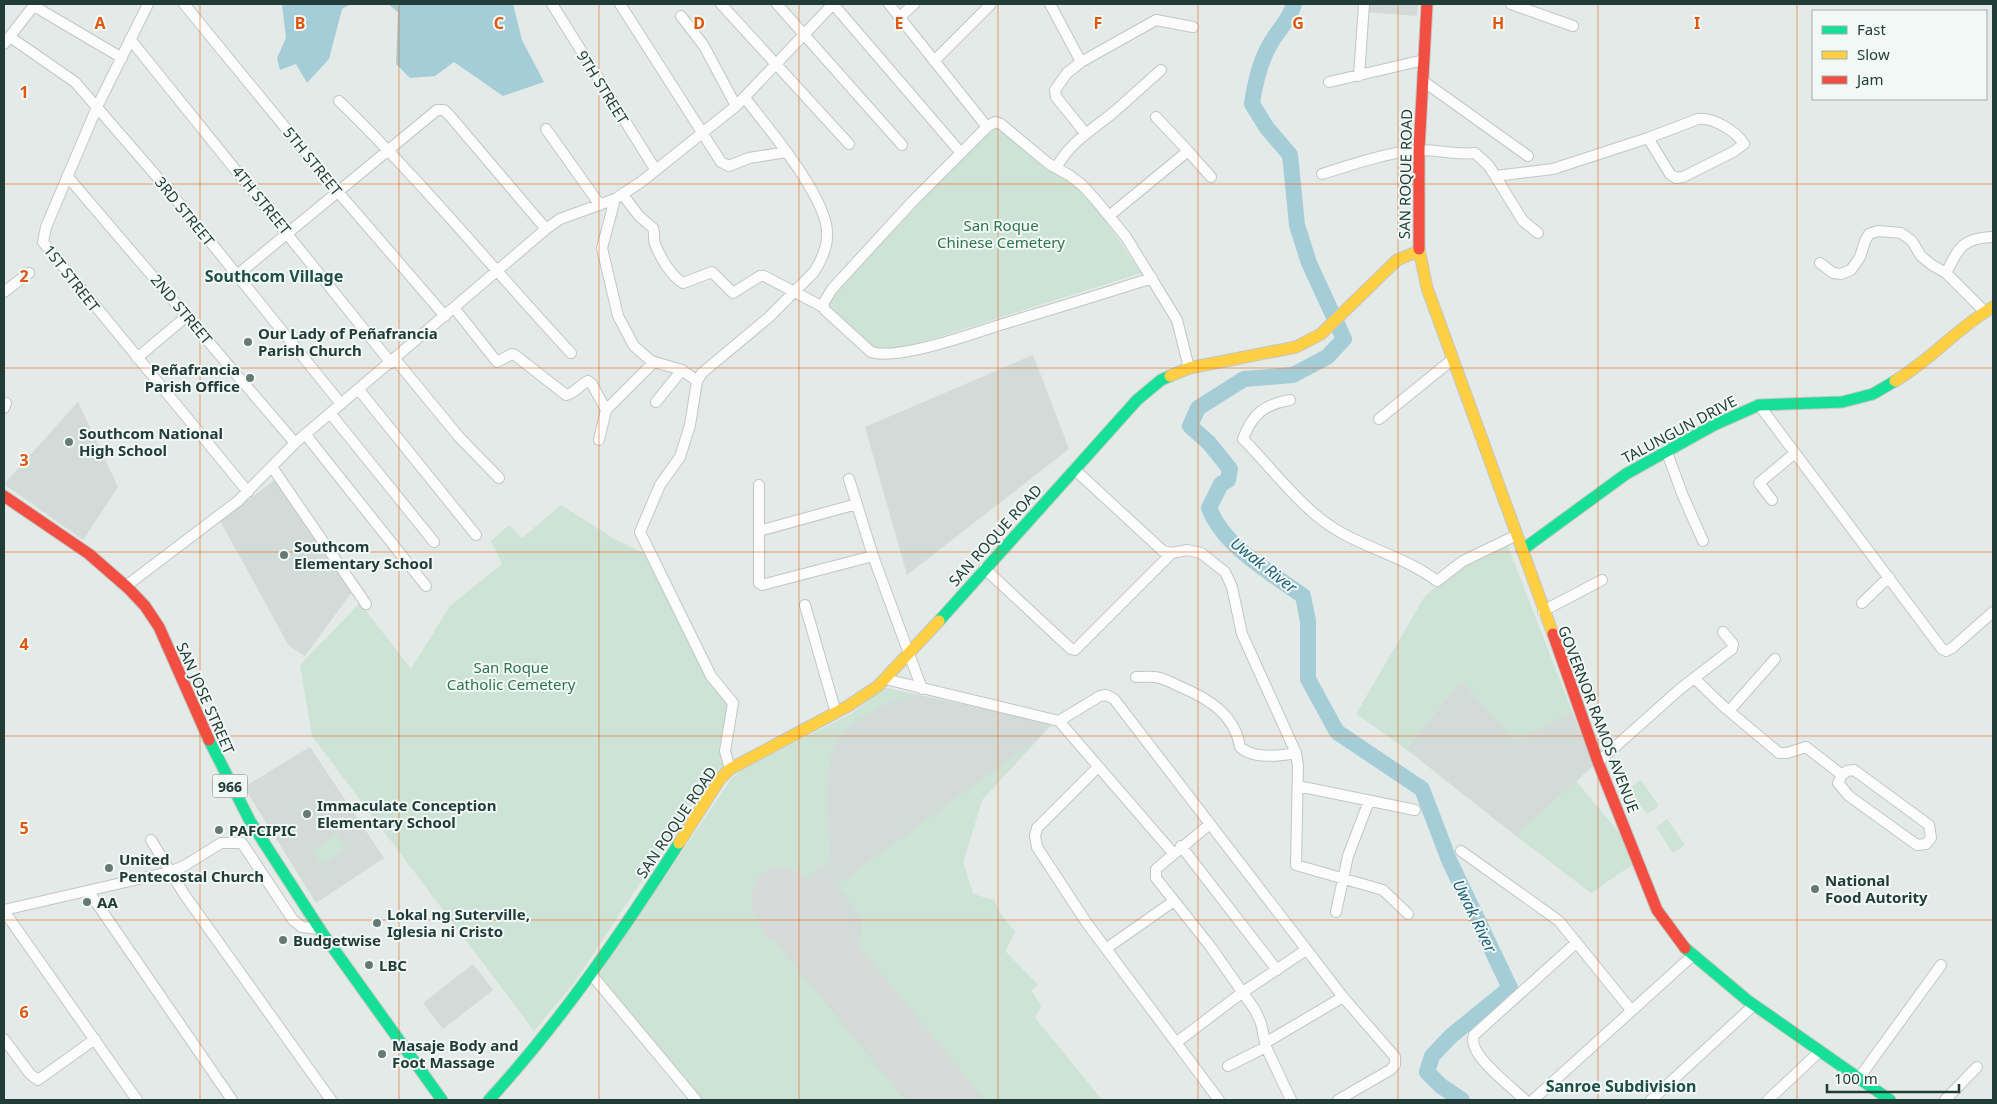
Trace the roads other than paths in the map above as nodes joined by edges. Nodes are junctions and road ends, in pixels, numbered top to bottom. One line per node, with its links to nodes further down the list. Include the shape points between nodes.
1 (148, 4): 21 (street, 1ST STREET)
2 (184, 4): 56 (street, 5TH STREET)
3 (552, 4): 51 (street, 9TH STREET)
4 (620, 4): 39 (street)
5 (721, 4): 27 (street)
6 (777, 4): 20 (street)
7 (833, 4): 20 (street); 48 (street)
8 (889, 4): 17 (street)
9 (914, 4): 17 (street)
10 (991, 4): 25 (street)
11 (1050, 4): 26 (street)
12 (1364, 4): 29 (street)
13 (1427, 4): 24 (main road, SAN ROQUE ROAD)
14 (1511, 4): 18 (street)
15 (35, 5): 22 (street); 23 (street)
16 (680, 16): 34 (street, via 704,46)
17 (900, 17): 25 (street)
18 (1573, 26)
19 (1193, 27): 26 (street, via 1156,20)
20 (804, 34): 27 (street); 43 (street)
21 (130, 39): 23 (street, 1ST STREET); 62 (street, 4TH STREET)
22 (7, 41): 35 (street, 3RD STREET, via 75,82)
23 (122, 58): 35 (street, 1ST STREET)
24 (1424, 60): 29 (street); 30 (main road, SAN ROQUE ROAD)
25 (934, 62): 37 (street)
26 (1080, 62): 40 (street, via 1055,90 1056,96)
27 (777, 64): 32 (street); 42 (street)
28 (1160, 70): 40 (street)
29 (1359, 76): 31 (street)
30 (1423, 81): 44 (main road, SAN ROQUE ROAD); 49 (street)
31 (1328, 82)
32 (745, 98): 34 (street); 47 (street)
33 (339, 101): 45 (street)
34 (736, 106): 39 (street)
35 (97, 107): 53 (street, 1ST STREET); 69 (street, 3RD STREET)
36 (1156, 117): 46 (street)
37 (987, 127): 48 (street); 50 (street, via 995,122 1001,124)
38 (546, 129): 58 (street)
39 (702, 133): 47 (street, via 721,162 729,166 749,158); 51 (street)
40 (1086, 134): 50 (street, via 1064,153)
41 (1648, 138): 41 (street, via 1670,174 1676,178 1734,152 1744,144 1737,136 1706,118 1698,118); 54 (street, via 1553,169)
42 (849, 144)
43 (902, 145)
44 (1419, 150): 52 (street); 54 (street, via 1475,153); 64 (main road, SAN ROQUE ROAD)
45 (390, 151): 56 (street); 60 (street, via 430,115 444,110); 66 (street)
46 (1188, 151): 55 (street); 59 (street)
47 (787, 152): 71 (street, via 822,212 828,237 818,266)
48 (961, 154): 73 (street, via 832,289)
49 (1528, 156)
50 (1056, 168): 59 (street, via 1082,185)
51 (655, 169): 57 (street)
52 (1322, 174)
53 (67, 176): 76 (street, 2ND STREET); 79 (street, 1ST STREET, via 43,242)
54 (1495, 176): 61 (street, via 1523,222)
55 (1210, 177)
56 (338, 192): 62 (street); 77 (street, 5TH STREET)
57 (619, 197): 58 (street); 71 (street, via 653,228 654,242 670,271 684,283 712,272 733,293 760,276); 82 (street, via 602,248 612,300 634,346)
58 (600, 204): 60 (street, via 560,219)
59 (1109, 216): 70 (street)
60 (546, 229): 66 (street)
61 (1538, 233)
62 (289, 234): 69 (street); 81 (street, 4TH STREET)
63 (1991, 237): 68 (street, via 1976,238 1962,244)
64 (1419, 251): 80 (main road, GOVERNOR RAMOS AVENUE, via 1427,288); 83 (main road, SAN ROQUE ROAD, via 1397,260 1332,324 1310,341)
65 (1820, 263): 68 (street, via 1833,273 1850,270 1860,257 1869,234 1892,231 1912,241 1926,260)
66 (497, 271): 74 (street); 78 (street)
67 (29, 273): 72 (street)
68 (1946, 273): 75 (street)
69 (238, 274): 89 (street, 3RD STREET)
70 (1152, 278): 73 (street, via 942,343 894,354 871,352); 83 (street, via 1177,320)
71 (794, 291): 73 (street); 85 (street, via 768,318 710,364)
72 (4, 292)
73 (823, 307)
74 (454, 309): 77 (street); 91 (street, via 494,360 501,361 515,355 566,395 588,381)
75 (1989, 309): 90 (main road, TALUNGUN DRIVE, via 1908,374 1873,394 1842,402)
76 (188, 315): 79 (street); 96 (street, 2ND STREET)
77 (445, 316): 81 (street)
78 (571, 353)
79 (137, 358): 104 (street, 1ST STREET)
80 (1453, 360): 93 (street); 110 (main road, GOVERNOR RAMOS AVENUE)
81 (393, 361): 86 (street); 101 (street, 4TH STREET)
82 (654, 362): 84 (street); 91 (street)
83 (1189, 368): 100 (main road, SAN ROQUE ROAD, via 1150,388)
84 (682, 370): 85 (street); 88 (street)
85 (698, 381): 139 (street, via 690,426 680,457 660,485 643,520 641,537 711,676 733,703 725,750)
86 (359, 390): 89 (street); 109 (street)
87 (1290, 400): 110 (street, via 1272,403 1259,412 1243,439 1317,516 1339,531 1404,560 1437,581 1463,561)
88 (656, 402)
89 (341, 404): 92 (street)
90 (1759, 405): 97 (main road, TALUNGUN DRIVE); 98 (street)
91 (606, 410): 95 (street)
92 (330, 414): 94 (street); 112 (street)
93 (1379, 419)
94 (305, 434): 96 (street); 120 (street)
95 (599, 440)
96 (295, 443): 99 (street)
97 (1666, 450): 111 (street); 113 (main road, TALUNGUN DRIVE, via 1626,474)
98 (1796, 453): 106 (street, via 1759,483); 117 (street)
99 (272, 467): 104 (street); 122 (street)
100 (1074, 469): 114 (street, via 1151,541); 116 (main road, SAN ROQUE ROAD)
101 (499, 478)
102 (849, 480): 107 (street)
103 (759, 485): 108 (street)
104 (248, 492): 119 (street)
105 (4, 496): 119 (main road, SAN JOSE STREET / 966, via 103,565)
106 (1772, 500)
107 (857, 504): 108 (street); 115 (street)
108 (760, 531): 115 (street, via 759,583 762,585)
109 (476, 535)
110 (1517, 535): 113 (main road, GOVERNOR RAMOS AVENUE)
111 (1704, 541)
112 (434, 542)
113 (1522, 550): 124 (main road, GOVERNOR RAMOS AVENUE)
114 (1172, 553): 116 (street, via 1075,650); 136 (street, via 1188,550 1201,553 1226,572 1242,634)
115 (873, 556): 127 (street)
116 (984, 568): 127 (main road, SAN ROQUE ROAD)
117 (1888, 577): 121 (street); 125 (street, via 1938,645 1946,651)
118 (1602, 580): 124 (street)
119 (126, 586): 155 (main road, SAN JOSE STREET / 966, via 159,627 220,766 272,858)
120 (426, 586)
121 (1862, 603)
122 (366, 604)
123 (805, 605): 134 (street)
124 (1543, 611): 137 (main road, GOVERNOR RAMOS AVENUE)
125 (1993, 612)
126 (1724, 632): 130 (street, via 1733,644 1732,649)
127 (908, 656): 131 (main road, SAN ROQUE ROAD); 132 (street)
128 (1775, 659): 133 (street)
129 (1136, 677): 136 (street, via 1160,678 1205,698 1226,717 1238,736 1240,748 1245,751 1280,756)
130 (1694, 678): 133 (street); 137 (street)
131 (885, 679): 132 (street); 134 (main road, SAN ROQUE ROAD)
132 (922, 689): 135 (street)
133 (1729, 711): 140 (street, via 1779,753 1806,747)
134 (836, 713): 139 (main road, SAN ROQUE ROAD)
135 (1059, 721): 138 (street); 144 (street, via 1100,696 1114,699)
136 (1296, 753): 141 (street)
137 (1598, 762): 159 (main road, GOVERNOR RAMOS AVENUE, via 1657,910 1669,932)
138 (1098, 767): 146 (street); 157 (street, via 1037,828 1035,836 1040,854)
139 (730, 769): 162 (main road, SAN ROQUE ROAD, via 720,779)
140 (1842, 775): 140 (street, via 1854,770 1864,775 1928,825 1931,838 1926,844 1917,845 1849,796 1838,783)
141 (1298, 786): 142 (street); 149 (street, via 1296,865)
142 (1369, 801): 143 (street); 149 (street, via 1348,856)
143 (1416, 810)
144 (1210, 824): 146 (street); 158 (street)
145 (151, 840): 148 (street)
146 (1177, 850): 151 (street, via 1154,873); 161 (street)
147 (1461, 851): 156 (street, via 1559,921)
148 (169, 872): 150 (street); 155 (street, via 221,843 242,843 293,920 302,928); 177 (street)
149 (1344, 878): 153 (street); 154 (street, via 1383,890)
150 (89, 892): 152 (street); 176 (street)
151 (1174, 901): 157 (street); 163 (street)
152 (4, 911): 168 (street)
153 (1336, 912)
154 (1408, 914)
155 (320, 929): 178 (main road, SAN JOSE STREET / 966)
156 (1576, 943): 166 (street); 184 (street, via 1471,1041 1474,1050)
157 (1107, 948): 169 (street)
158 (1306, 950): 161 (street); 164 (street)
159 (1691, 957): 165 (main road, GOVERNOR RAMOS AVENUE); 166 (street)
160 (1941, 965): 174 (street)
161 (1277, 970): 163 (street)
162 (591, 974): 179 (main road, SAN ROQUE ROAD, via 542,1042); 180 (street)
163 (1243, 992): 169 (street); 170 (street, via 1255,1010)
164 (1343, 997): 170 (street); 183 (street, via 1396,1061 1390,1070)
165 (1754, 1004): 171 (main road, GOVERNOR RAMOS AVENUE); 186 (street)
166 (1630, 1010): 185 (street)
167 (4, 1039): 168 (street, via 38,1080)
168 (95, 1039): 175 (street)
169 (1177, 1042): 181 (street)
170 (1266, 1045): 172 (street); 182 (street)
171 (1820, 1051): 174 (main road, GOVERNOR RAMOS AVENUE); 187 (street)
172 (1228, 1066)
173 (1977, 1067): 189 (street)
174 (1859, 1078): 188 (main road, GOVERNOR RAMOS AVENUE)
175 (137, 1100)
176 (232, 1100)
177 (331, 1100)
178 (442, 1100)
179 (489, 1100)
180 (696, 1100)
181 (1219, 1100)
182 (1291, 1100)
183 (1338, 1100)
184 (1525, 1100)
185 (1533, 1100)
186 (1651, 1100)
187 (1768, 1100)
188 (1890, 1100)
189 (1945, 1100)

